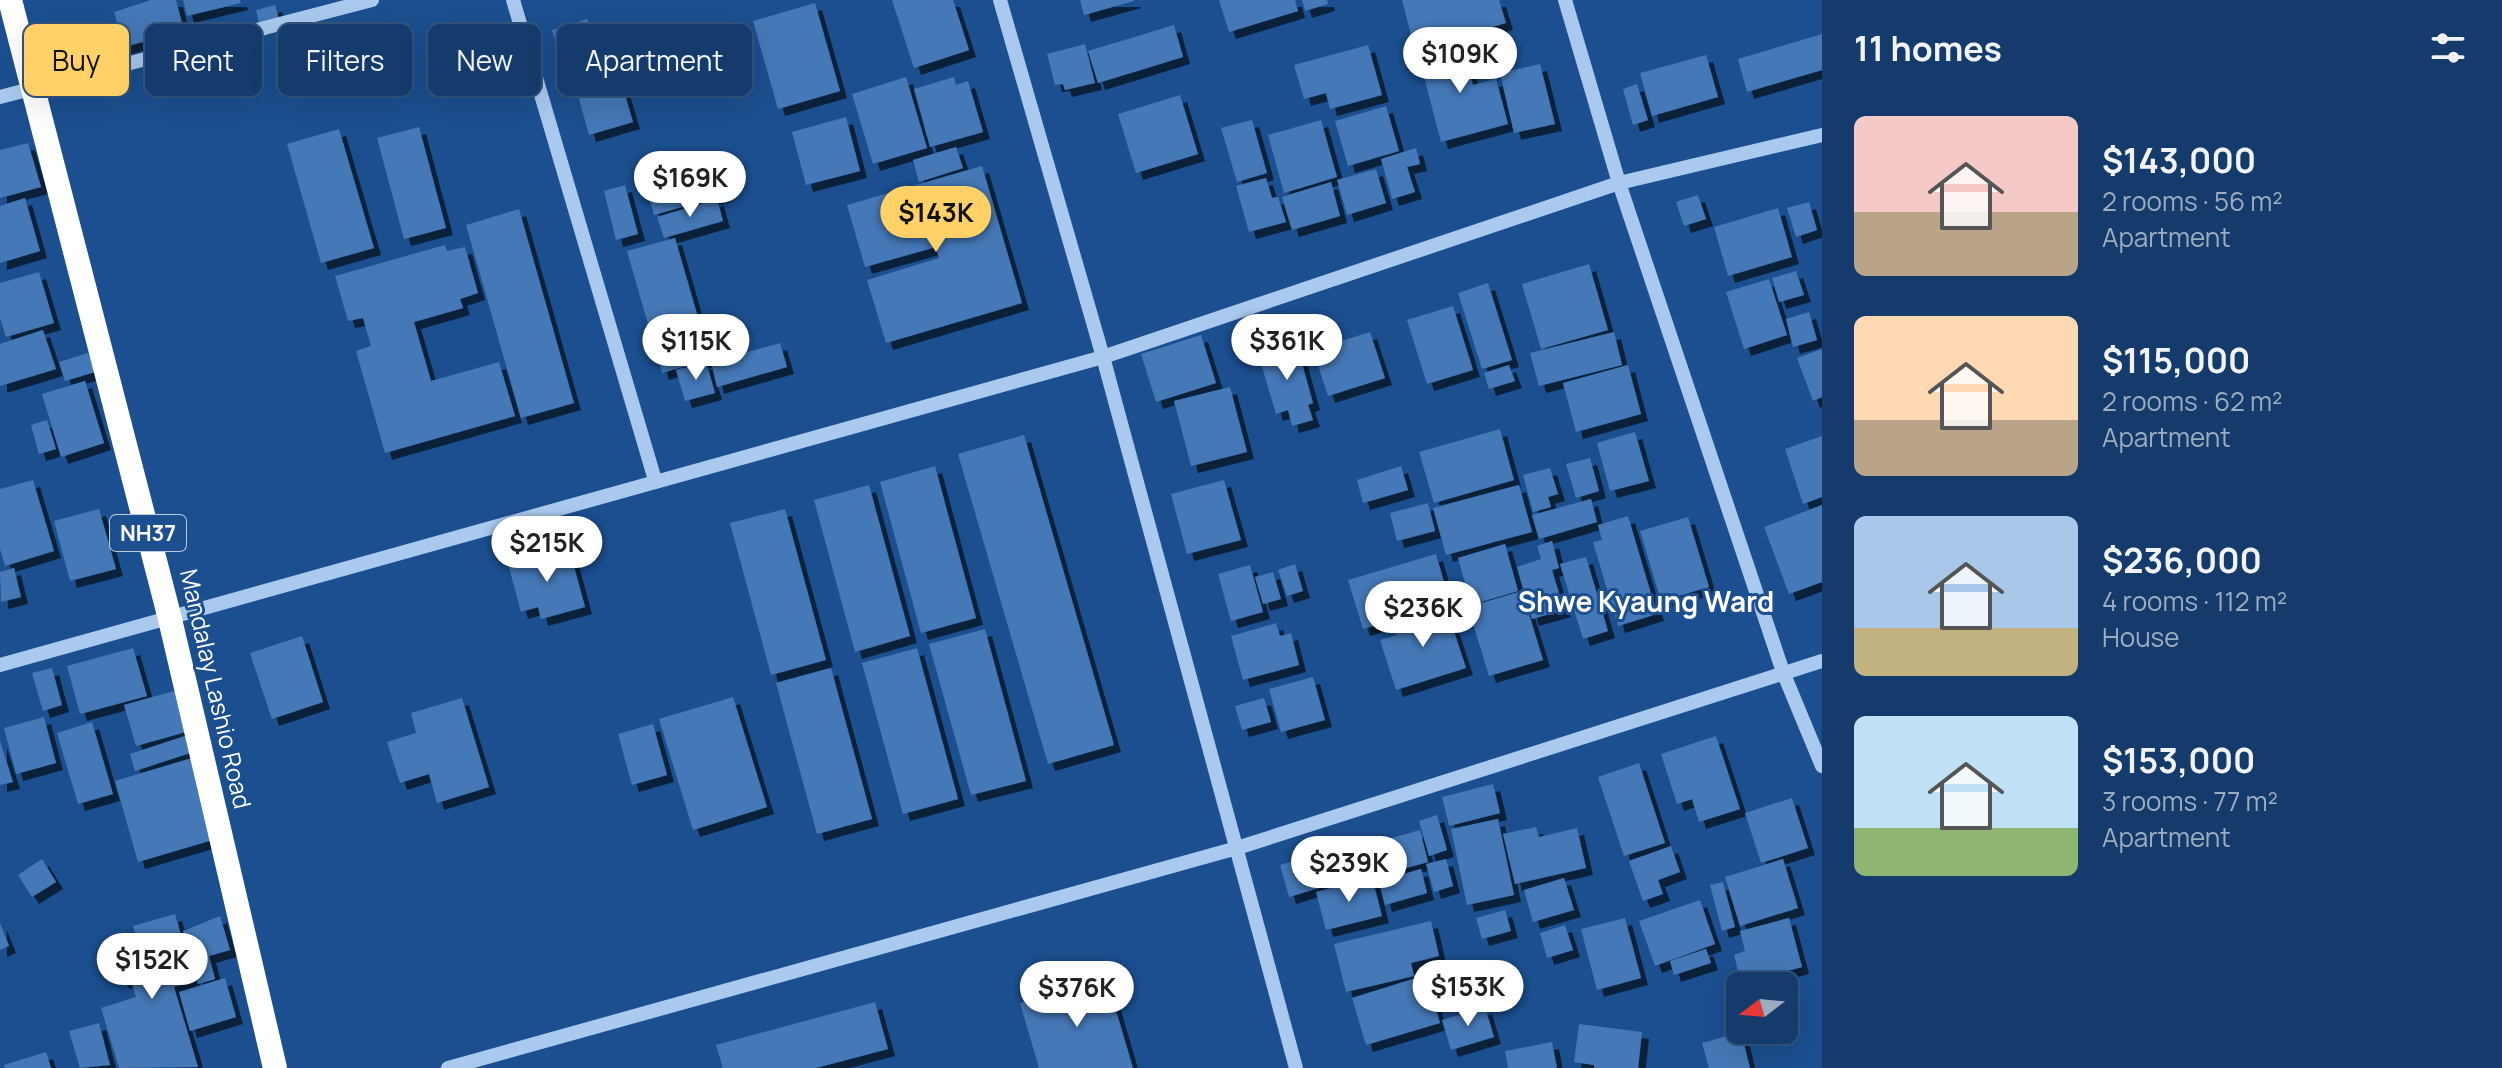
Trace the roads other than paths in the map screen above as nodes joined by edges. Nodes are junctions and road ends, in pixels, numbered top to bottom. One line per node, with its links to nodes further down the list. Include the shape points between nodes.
1 (10, 0): 6 (highway, Mandalay Lashio Road / NH37)
2 (372, 0): 7 (street)
3 (513, 0): 14 (street)
4 (1000, 0): 13 (street)
5 (1565, 0): 12 (street)
6 (24, 48)
7 (129, 62)
8 (24, 89): 10 (street)
9 (38, 96): 15 (highway, Mandalay Lashio Road / NH37)
10 (0, 97)
11 (1822, 135): 12 (street)
12 (1619, 183): 13 (street); 18 (street)
13 (1103, 357): 14 (street); 20 (street)
14 (655, 480): 15 (street)
15 (169, 615): 17 (street); 21 (highway, Mandalay Lashio Road / NH37)
16 (1822, 661): 18 (street)
17 (0, 665)
18 (1783, 672): 19 (street); 20 (street)
19 (1822, 766)
20 (1237, 848): 22 (street); 23 (street)
21 (275, 1068)
22 (448, 1068)
23 (1296, 1068)

